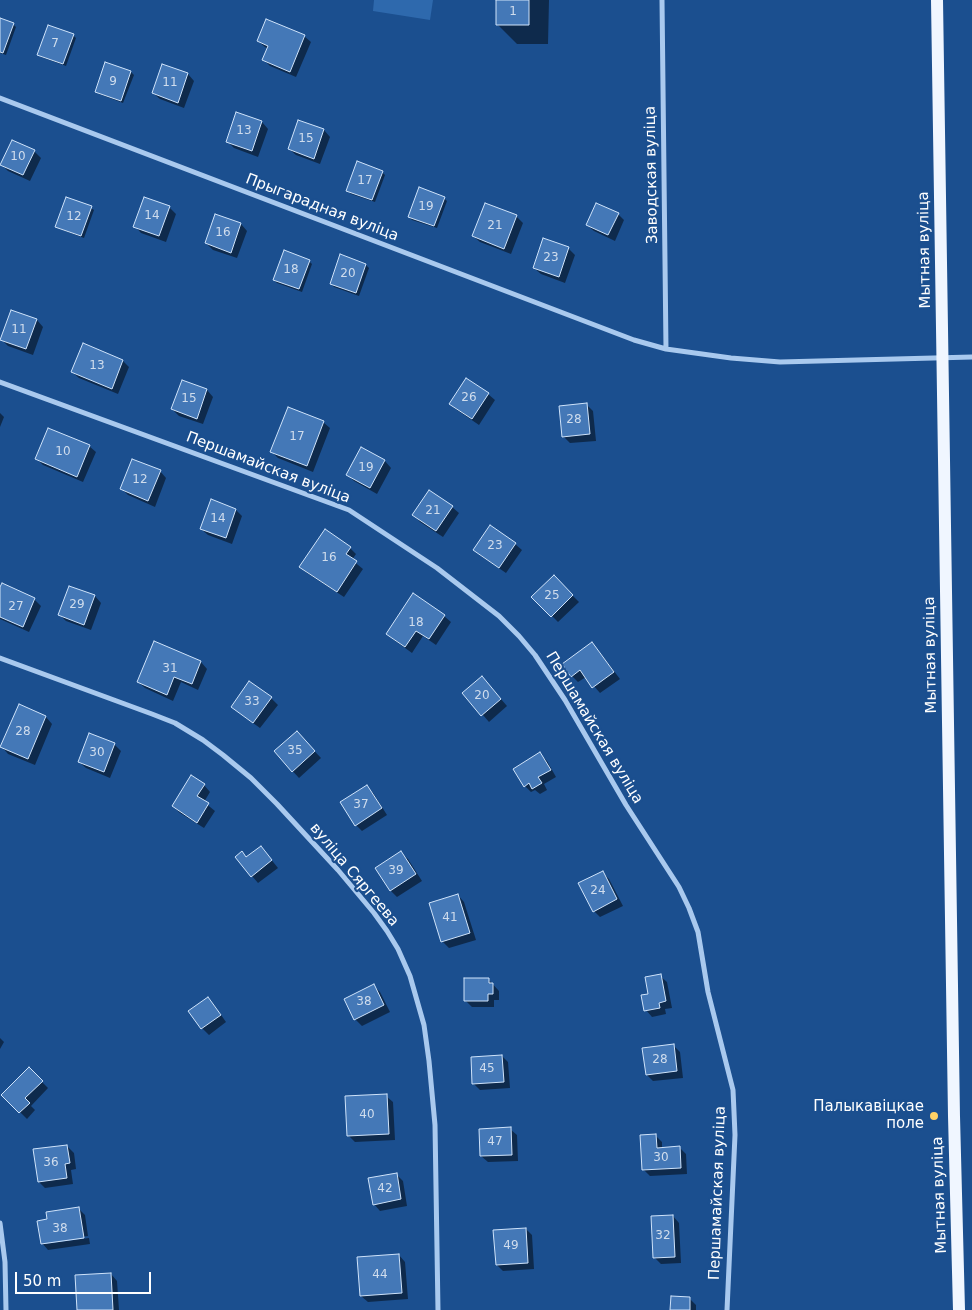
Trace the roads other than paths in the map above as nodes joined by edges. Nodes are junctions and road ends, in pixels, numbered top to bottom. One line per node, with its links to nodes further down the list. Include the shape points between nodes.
1 (662, 0): 4 (street, Заводская вуліца)
2 (938, 0): 5 (main road, Мытная вуліца)
3 (0, 98): 4 (street, Прыгарадная вуліца)
4 (666, 350): 5 (street, Прыгарадная вуліца, via 780,362)
5 (943, 357): 6 (street, Прыгарадная вуліца); 13 (main road, Мытная вуліца)
6 (972, 357)
7 (0, 382): 12 (street, Першамайская вуліца, via 349,510 444,573 499,616 535,655 679,886 698,932 708,992 733,1090 735,1135)
8 (0, 658): 11 (street, вуліца Сяргеева, via 175,723 204,740 277,804 338,870 387,931 410,976 424,1024 430,1061)
9 (0, 1223): 10 (street)
10 (6, 1310)
11 (438, 1310)
12 (727, 1310)
13 (959, 1310)

